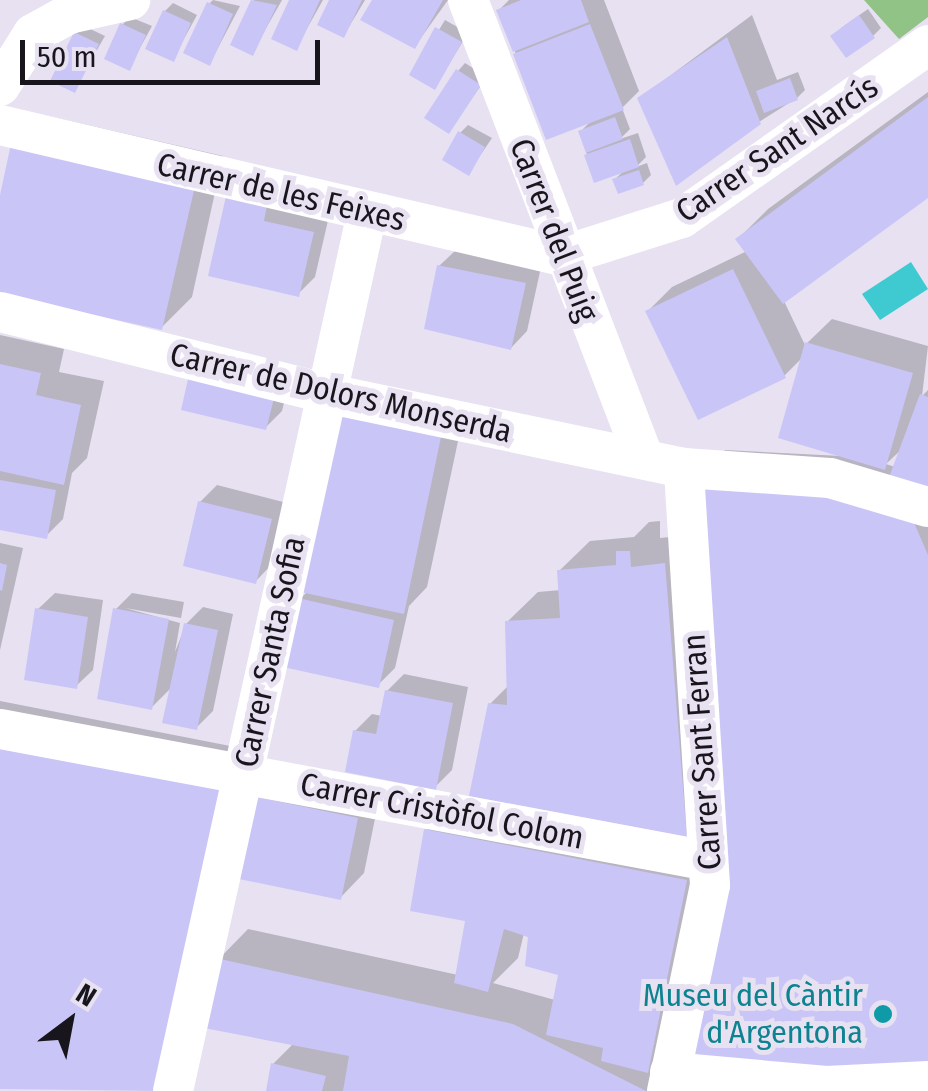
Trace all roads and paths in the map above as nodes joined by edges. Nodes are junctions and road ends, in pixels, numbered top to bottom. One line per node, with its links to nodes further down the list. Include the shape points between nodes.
1 (130, 0): 4 (street, via 69,14 33,34)
2 (468, 0): 7 (street, Carrer del Puig)
3 (928, 45): 7 (street, Carrer Sant Narcís, via 682,218)
4 (0, 86)
5 (0, 125): 6 (street, Carrer de les Feixes)
6 (367, 213): 7 (street, Carrer de les Feixes); 9 (street, Carrer Santa Sofia)
7 (562, 256): 10 (street, Carrer del Puig)
8 (0, 312): 9 (street, Carrer de Dolors Monserda)
9 (324, 393): 10 (street, Carrer de Dolors Monserda); 14 (street, Carrer Santa Sofia)
10 (644, 459): 11 (street, Carrer de Dolors Monserda)
11 (684, 468): 12 (street, Carrer de Dolors Monserda, via 830,478); 15 (street, Carrer Sant Ferran)
12 (924, 514)
13 (0, 729): 14 (street, Carrer Cristòfol Colom)
14 (244, 774): 15 (street, Carrer Cristòfol Colom); 18 (street, Carrer Santa Sofia)
15 (708, 861): 17 (street, Carrer Sant Ferran, via 710,885)
16 (928, 1081): 17 (street)
17 (668, 1082)
18 (172, 1091)

